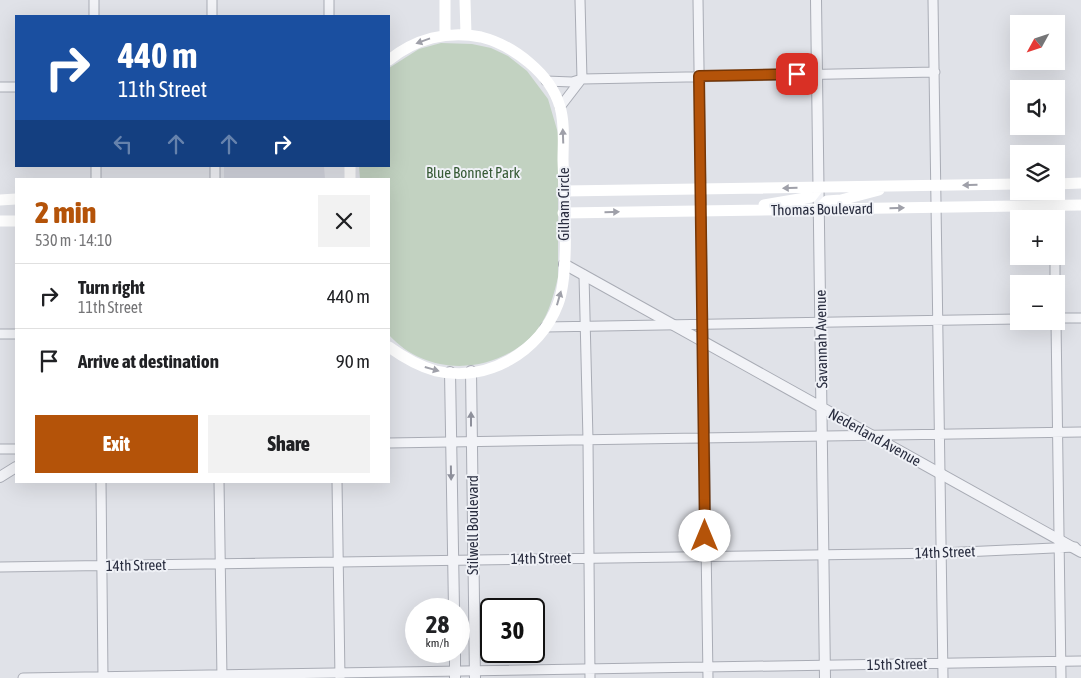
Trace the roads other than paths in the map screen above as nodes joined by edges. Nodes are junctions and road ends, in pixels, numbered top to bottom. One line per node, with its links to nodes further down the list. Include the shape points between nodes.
1 (94, 0): 10 (street)
2 (212, 0): 11 (street)
3 (329, 0): 12 (street)
4 (445, 0): 14 (main road)
5 (465, 0): 13 (main road)
6 (580, 0): 19 (street)
7 (698, 0): 18 (street)
8 (816, 0): 17 (street, Savannah Avenue)
9 (934, 0): 16 (street)
10 (94, 15)
11 (212, 15)
12 (329, 15)
13 (466, 34): 14 (main road, Gilham Circle); 20 (main road, Gilham Circle, via 508,47)
14 (446, 35): 15 (main road, Gilham Circle, one-way to 15, via 412,45)
15 (390, 59)
16 (934, 72): 17 (street); 28 (street)
17 (816, 74): 18 (street); 29 (street, Savannah Avenue)
18 (699, 76): 19 (street); 30 (street)
19 (582, 79): 20 (street); 23 (street)
20 (546, 81): 23 (main road, Gilham Circle)
21 (0, 87): 22 (street)
22 (15, 87)
23 (560, 107): 31 (main road, Gilham Circle, one-way to 23)
24 (1081, 183): 26 (main road)
25 (1010, 184): 28 (main road, Thomas Boulevard, one-way to 28)
26 (1065, 184)
27 (890, 186): 28 (main road, Thomas Boulevard); 29 (main road, Thomas Boulevard); 38 (main road, via 870,194 827,201)
28 (936, 186): 37 (street)
29 (818, 188): 30 (main road, Thomas Boulevard, one-way to 30); 38 (street, Savannah Avenue); 39 (main road, via 811,197)
30 (701, 189): 31 (main road, Thomas Boulevard); 41 (street)
31 (564, 191): 42 (main road, Gilham Circle)
32 (0, 200): 33 (main road)
33 (15, 200)
34 (1054, 200): 35 (street)
35 (1054, 205): 36 (main road, Thomas Boulevard); 37 (main road, Thomas Boulevard); 40 (street)
36 (1081, 205)
37 (936, 207): 38 (main road, Thomas Boulevard, one-way to 37); 50 (street)
38 (819, 209): 39 (main road, Thomas Boulevard); 51 (street, Savannah Avenue)
39 (748, 210): 41 (main road, Thomas Boulevard)
40 (1054, 210)
41 (701, 211): 42 (main road, Thomas Boulevard, one-way to 41); 52 (street)
42 (563, 213): 45 (main road, Gilham Circle)
43 (0, 221): 44 (main road)
44 (15, 221)
45 (564, 264): 46 (street, Nederland Avenue); 55 (main road, Gilham Circle, one-way to 45, via 558,303)
46 (584, 275): 53 (street); 54 (street, Nederland Avenue)
47 (1081, 318): 49 (street)
48 (1010, 319): 50 (street)
49 (1065, 319)
50 (938, 320): 51 (street); 66 (street)
51 (820, 322): 52 (street); 63 (street, Savannah Avenue)
52 (704, 324): 54 (street); 59 (street)
53 (586, 326): 54 (street); 55 (street); 70 (street)
54 (674, 326): 59 (street, Nederland Avenue)
55 (545, 327): 61 (main road, Gilham Circle, via 511,360 492,368)
56 (1056, 330): 65 (street)
57 (0, 334): 58 (street)
58 (15, 334)
59 (703, 342): 63 (street, Nederland Avenue); 69 (street)
60 (390, 348): 62 (main road, Gilham Circle, one-way to 62, via 420,365)
61 (471, 371): 62 (main road, Gilham Circle); 72 (street, Stilwell Boulevard, one-way to 61)
62 (450, 372): 71 (street, Stilwell Boulevard)
63 (822, 407): 67 (street, Savannah Avenue); 68 (street, Nederland Avenue)
64 (1081, 432): 65 (street)
65 (1057, 433): 66 (street); 82 (street)
66 (940, 435): 68 (street); 77 (street)
67 (822, 436): 68 (street); 69 (street); 86 (street, Savannah Avenue)
68 (873, 436): 77 (street, Nederland Avenue)
69 (705, 438): 70 (street); 87 (street)
70 (588, 440): 72 (street); 88 (street)
71 (451, 442): 72 (street); 73 (street); 90 (street, Stilwell Boulevard, one-way to 90)
72 (471, 442): 89 (street, Stilwell Boulevard)
73 (390, 444)
74 (0, 449): 75 (street)
75 (15, 449)
76 (15, 468): 78 (street)
77 (942, 474): 82 (street, Nederland Avenue); 84 (street)
78 (0, 477)
79 (101, 483): 93 (street)
80 (219, 483): 92 (street)
81 (337, 483): 91 (street)
82 (1059, 543): 83 (street, Nederland Avenue); 84 (street, 14th Street); 97 (street)
83 (1076, 547): 85 (street, Nederland Avenue)
84 (941, 552): 86 (street, 14th Street); 98 (street)
85 (1081, 552)
86 (823, 554): 87 (street, 14th Street); 99 (street, Savannah Avenue)
87 (705, 555): 88 (street, 14th Street); 100 (street)
88 (588, 557): 89 (street, 14th Street); 102 (street)
89 (472, 559): 90 (street, 14th Street); 101 (street, Stilwell Boulevard)
90 (452, 560): 91 (street, 14th Street); 95 (street, Stilwell Boulevard)
91 (338, 562): 92 (street, 14th Street); 105 (street)
92 (219, 563): 93 (street, 14th Street); 104 (street)
93 (101, 565): 94 (street, 14th Street); 106 (street)
94 (0, 566)
95 (454, 598)
96 (1081, 661): 97 (street, 15th Street)
97 (1061, 662): 98 (street, 15th Street); 111 (street)
98 (943, 664): 99 (street, 15th Street); 110 (street)
99 (825, 665): 100 (street, 15th Street); 109 (street, Savannah Avenue)
100 (708, 667): 102 (street, 15th Street); 108 (street)
101 (475, 674): 102 (street, 15th Street); 103 (street, 15th Street)
102 (590, 674)
103 (455, 675): 105 (street, 15th Street)
104 (222, 676): 105 (street, 15th Street); 106 (street, 15th Street)
105 (340, 676)
106 (103, 677): 107 (street, 15th Street)
107 (23, 678)
108 (708, 678)
109 (825, 678)
110 (943, 678)
111 (1061, 678)

